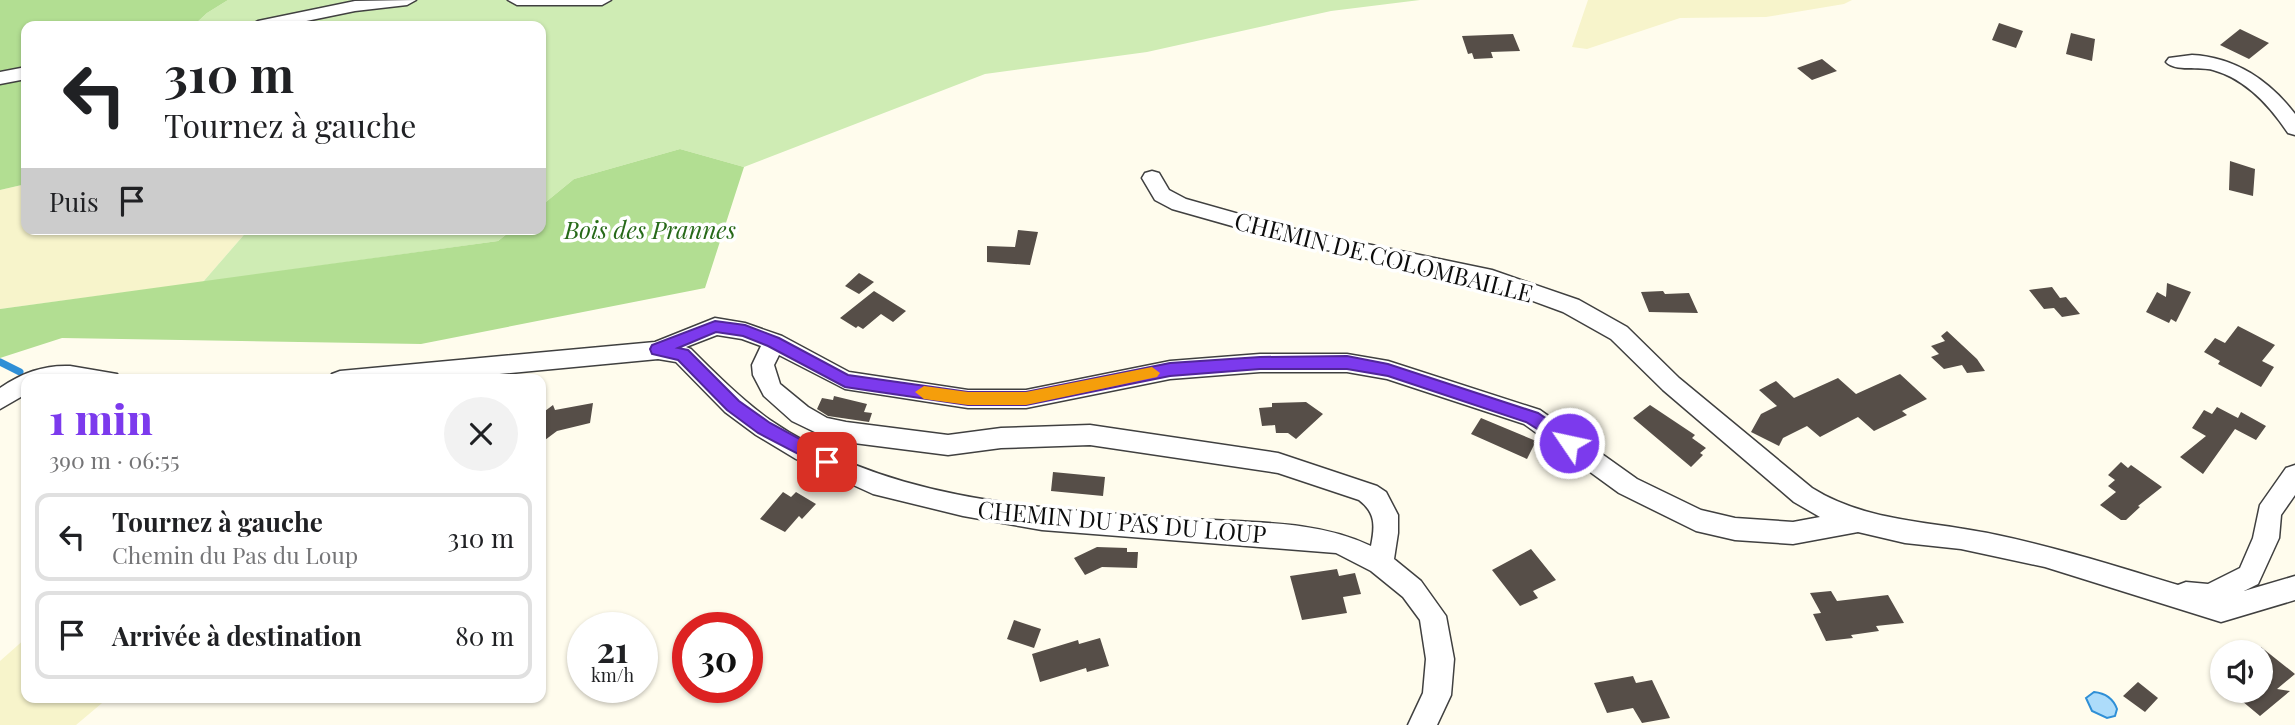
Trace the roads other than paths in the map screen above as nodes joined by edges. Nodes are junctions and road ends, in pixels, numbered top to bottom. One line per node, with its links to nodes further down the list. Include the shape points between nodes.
1 (407, 0): 4 (street)
2 (517, 0): 3 (street)
3 (602, 0)
4 (282, 21)
5 (2175, 62): 8 (street, via 2197,61 2237,72 2281,107)
6 (21, 74): 7 (street)
7 (0, 78)
8 (2295, 129)
9 (1152, 178): 18 (street, CHEMIN DE COLOMBAILLE, via 1162,195 1179,204 1285,234 1492,278 1571,306 1619,333 1671,384 1803,495)
10 (774, 342): 11 (street, via 715,326); 18 (street, via 845,380 968,399 1026,399 1170,370 1347,363 1388,370 1532,418 1628,486 1696,520 1735,529 1793,533); 19 (street, via 763,365 764,376 772,390 821,426 948,445 1090,435 1278,463 1380,500 1386,529)
11 (658, 349): 14 (street, CHEMIN DU PAS DU LOUP); 19 (street, CHEMIN DU PAS DU LOUP, via 683,355 733,405 764,428 873,484 1042,519 1340,543)
12 (48, 374): 13 (street)
13 (82, 374)
14 (402, 374)
15 (21, 385): 16 (street)
16 (0, 400)
17 (2295, 475): 21 (street, via 2269,512 2266,538 2249,576 2210,596)
18 (1858, 521): 21 (street, CHEMIN DE COLOMBAILLE, via 2045,556)
19 (1380, 563): 22 (street, CHEMIN DU PAS DU LOUP, via 1412,589 1433,616 1440,659 1437,695)
20 (2295, 588): 21 (street, CHEMIN DE COLOMBAILLE, via 2221,610)
21 (2155, 592)
22 (1422, 725)

